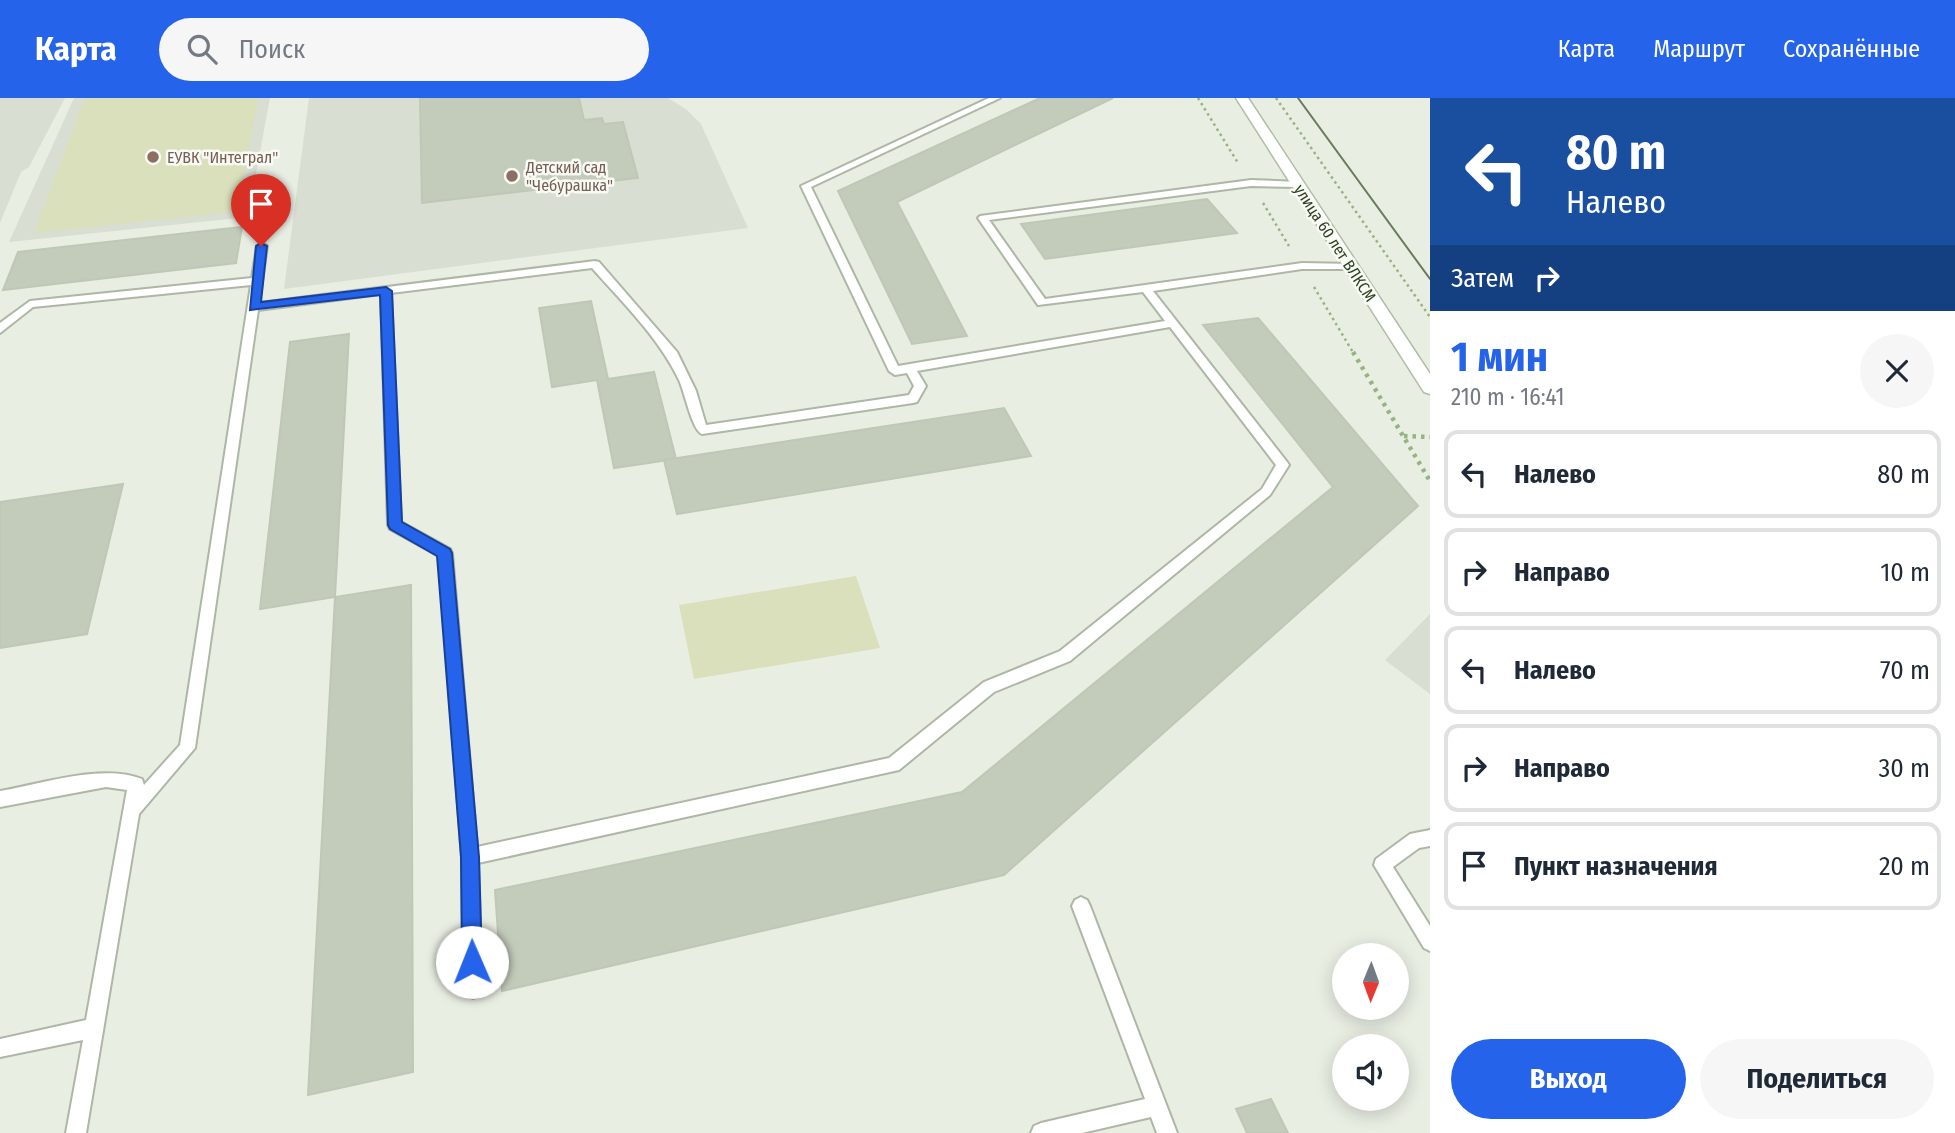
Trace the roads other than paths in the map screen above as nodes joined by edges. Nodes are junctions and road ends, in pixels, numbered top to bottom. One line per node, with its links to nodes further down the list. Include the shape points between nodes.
1 (996, 98): 12 (lane, via 806,186 894,371)
2 (1242, 98): 3 (street, улица 60 лет ВЛКСМ)
3 (1297, 184): 5 (street, улица 60 лет ВЛКСМ); 7 (lane, via 1251,183 983,218 1042,303)
4 (261, 246): 6 (lane)
5 (1350, 266): 7 (lane, via 1302,266); 13 (street, улица 60 лет ВЛКСМ)
6 (257, 281): 9 (lane); 11 (lane, via 30,304)
7 (1146, 289): 10 (lane)
8 (386, 291): 9 (lane); 12 (lane, via 595,264 673,355 702,430 913,399 920,386); 17 (lane, via 395,525 445,553)
9 (254, 307): 15 (lane, via 187,748)
10 (1172, 323): 12 (lane); 17 (lane, via 1283,465 1266,492 1065,656 989,687 893,765)
11 (0, 329)
12 (910, 368)
13 (1430, 388)
14 (0, 799): 15 (lane, via 106,779 136,784)
15 (132, 810): 21 (lane)
16 (1430, 838): 19 (lane, via 1416,840 1382,865)
17 (470, 857): 20 (lane)
18 (1081, 906): 23 (lane)
19 (1430, 942)
20 (473, 989)
21 (94, 1028): 22 (lane); 24 (lane)
22 (0, 1048)
23 (1156, 1106): 25 (lane); 26 (lane)
24 (76, 1133)
25 (1041, 1133)
26 (1167, 1133)

